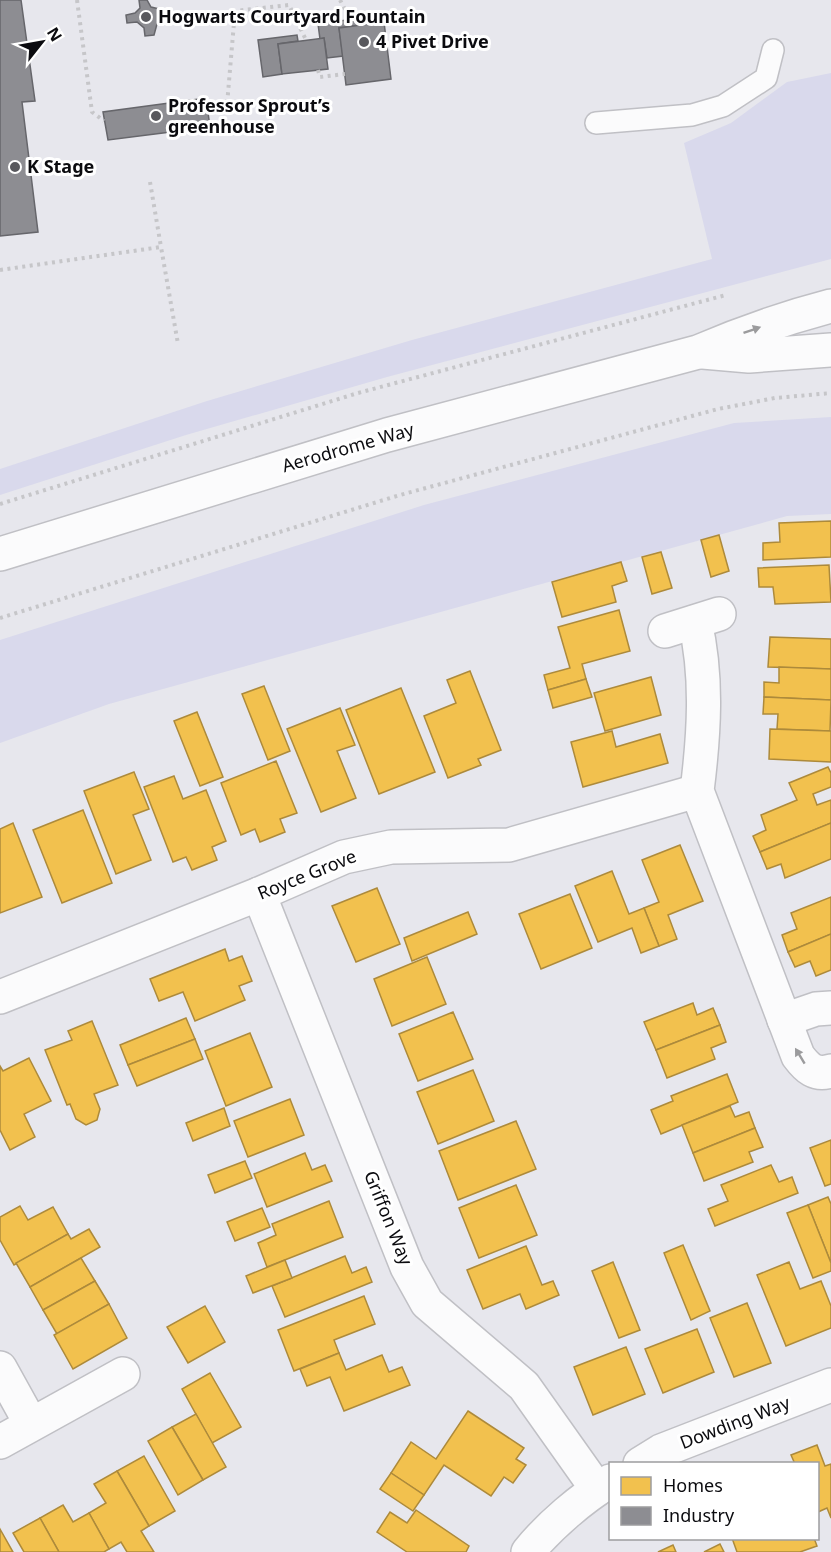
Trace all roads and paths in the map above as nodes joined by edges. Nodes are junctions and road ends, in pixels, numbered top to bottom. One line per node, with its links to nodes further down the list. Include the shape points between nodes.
1 (77, 0): 9 (path, via 92,111)
2 (340, 0): 3 (path)
3 (350, 20)
4 (306, 40): 8 (path, via 289,5 235,11 227,105)
5 (773, 50): 10 (lane, via 766,78 723,106 692,115)
6 (318, 70): 7 (path, via 320,77)
7 (345, 74)
8 (207, 108)
9 (104, 121)
10 (596, 123)
11 (150, 182): 12 (path)
12 (161, 247): 13 (path); 16 (path)
13 (0, 270)
14 (729, 295): 20 (path, via 358,393)
15 (831, 306): 18 (street, Aerodrome Way, one-way to 15, via 738,334)
16 (178, 344)
17 (831, 350): 18 (street, Aerodrome Way, via 749,356)
18 (698, 352): 21 (street, Aerodrome Way, via 387,435)
19 (831, 393): 22 (path, via 718,409 400,495)
20 (0, 504)
21 (0, 554)
22 (0, 618)
23 (693, 622): 24 (street, via 702,651 702,754)
24 (697, 791): 25 (street, Royce Grove, via 509,845 391,847 344,857); 28 (street)
25 (259, 894): 26 (street, Royce Grove); 36 (street, Griffon Way, via 407,1267 427,1303 524,1386)
26 (0, 997)
27 (831, 1008): 28 (street)
28 (784, 1020): 29 (street, one-way to 28, via 823,1074 808,1069 798,1056)
29 (831, 1071)
30 (0, 1368): 33 (street)
31 (123, 1374): 33 (street)
32 (831, 1385): 35 (street, Dowding Way, via 661,1451)
33 (31, 1424): 34 (street)
34 (0, 1442)
35 (643, 1462)
36 (604, 1485): 37 (street, via 539,1538)
37 (528, 1552)

